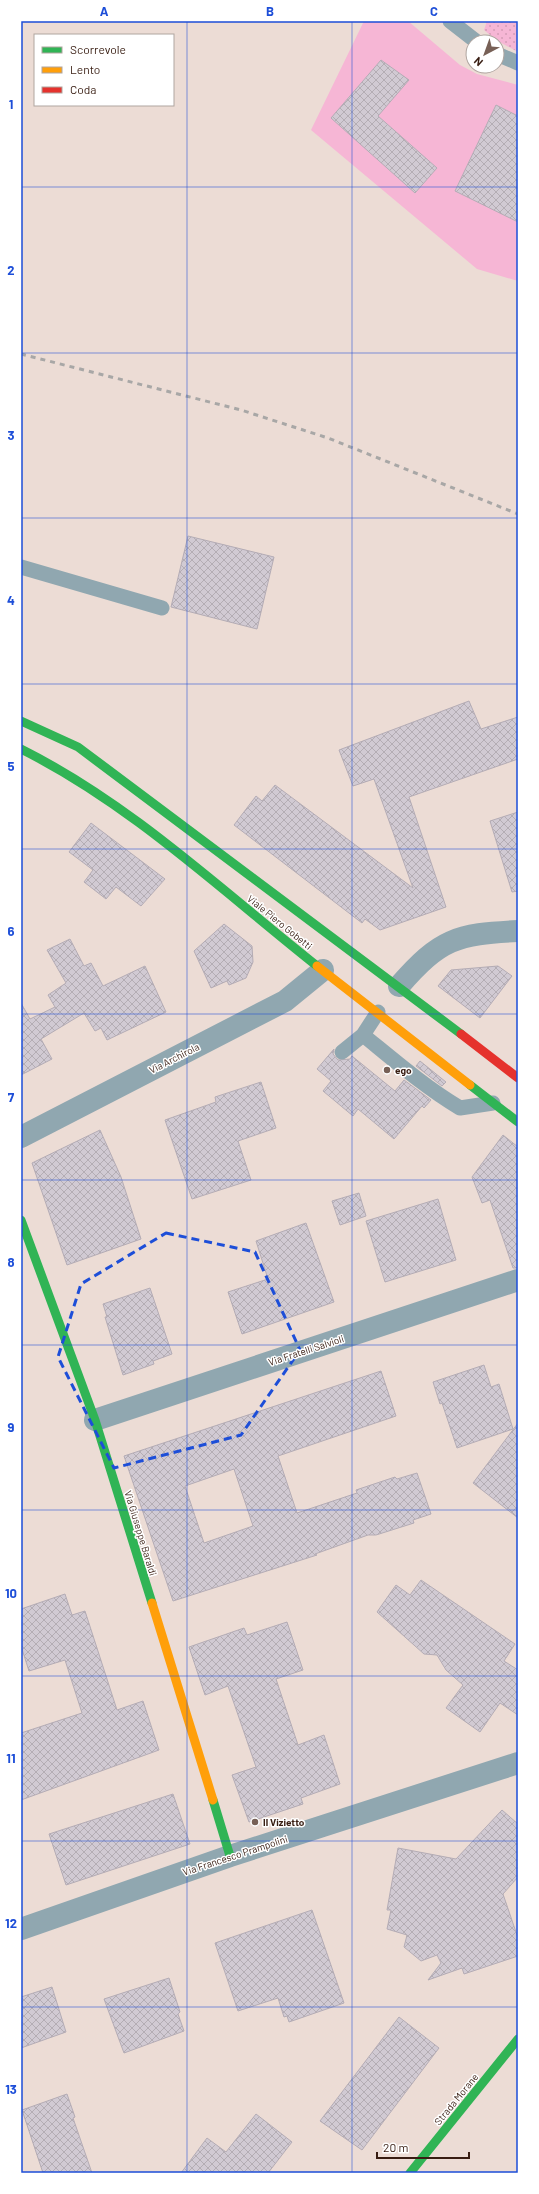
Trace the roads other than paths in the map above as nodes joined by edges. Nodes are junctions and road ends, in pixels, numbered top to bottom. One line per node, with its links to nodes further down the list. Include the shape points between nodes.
1 (450, 21): 2 (lane)
2 (467, 34)
3 (505, 57): 4 (lane)
4 (518, 63)
5 (21, 567): 6 (lane)
6 (162, 608)
7 (21, 721): 11 (main road, Viale Piero Gobetti, via 78,747)
8 (21, 749): 10 (main road, Viale Piero Gobetti, via 68,772 120,808)
9 (518, 931): 11 (street, via 486,932 458,938 438,948)
10 (323, 970): 12 (main road, Viale Piero Gobetti); 18 (street, Via Archirola, via 285,1001)
11 (399, 986): 15 (main road, Viale Piero Gobetti)
12 (378, 1012): 13 (lane); 16 (main road, Viale Piero Gobetti)
13 (364, 1035): 14 (lane); 16 (lane, via 436,1094 460,1108)
14 (342, 1052)
15 (518, 1078)
16 (493, 1102): 17 (main road, Viale Piero Gobetti)
17 (518, 1122)
18 (21, 1137)
19 (21, 1220): 21 (main road, Via Giuseppe Baraldi)
20 (518, 1280): 21 (street, Via Fratelli Salvioli)
21 (95, 1420): 23 (main road, Via Giuseppe Baraldi)
22 (518, 1763): 23 (street, Via Francesco Prampolini)
23 (230, 1856): 24 (street, Via Francesco Prampolini)
24 (21, 1929)
25 (518, 2039): 26 (main road, Strada Morane)
26 (410, 2173)

